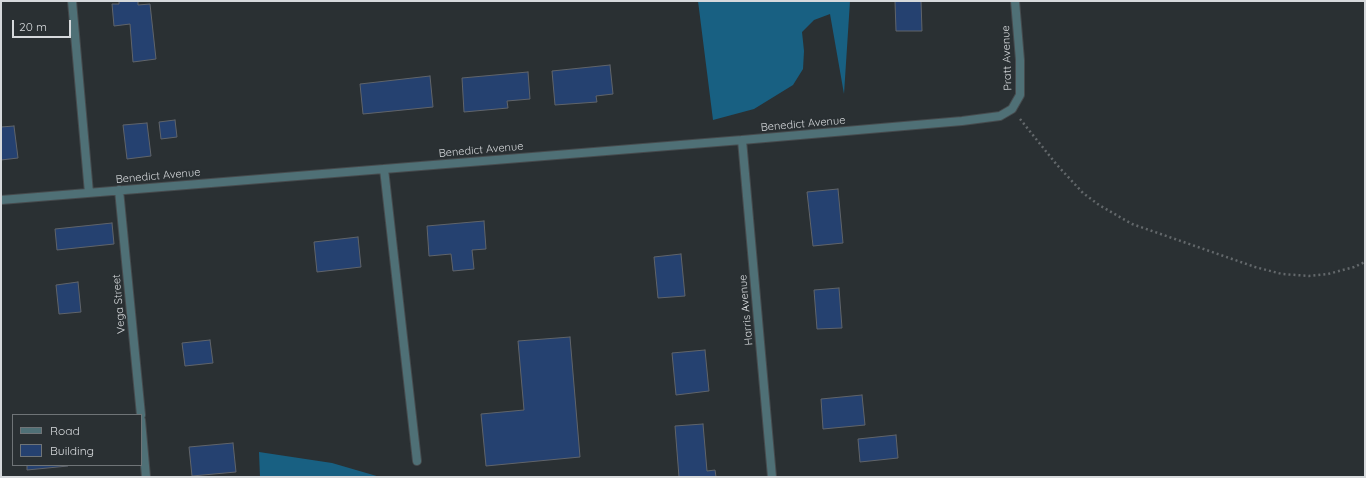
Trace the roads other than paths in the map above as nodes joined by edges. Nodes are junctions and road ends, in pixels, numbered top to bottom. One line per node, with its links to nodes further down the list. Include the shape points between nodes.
1 (72, 1): 7 (street)
2 (1015, 1): 3 (street, Pratt Avenue, via 1020,95 1012,109 1000,116)
3 (962, 121): 4 (street, Benedict Avenue)
4 (742, 140): 5 (street, Benedict Avenue); 13 (street, Harris Avenue)
5 (384, 169): 6 (street, Benedict Avenue); 11 (street)
6 (119, 190): 7 (street, Benedict Avenue); 9 (street, Vega Street)
7 (89, 193): 8 (street, Benedict Avenue)
8 (1, 200)
9 (141, 414)
10 (142, 431): 12 (street)
11 (417, 461)
12 (146, 477)
13 (772, 477)

